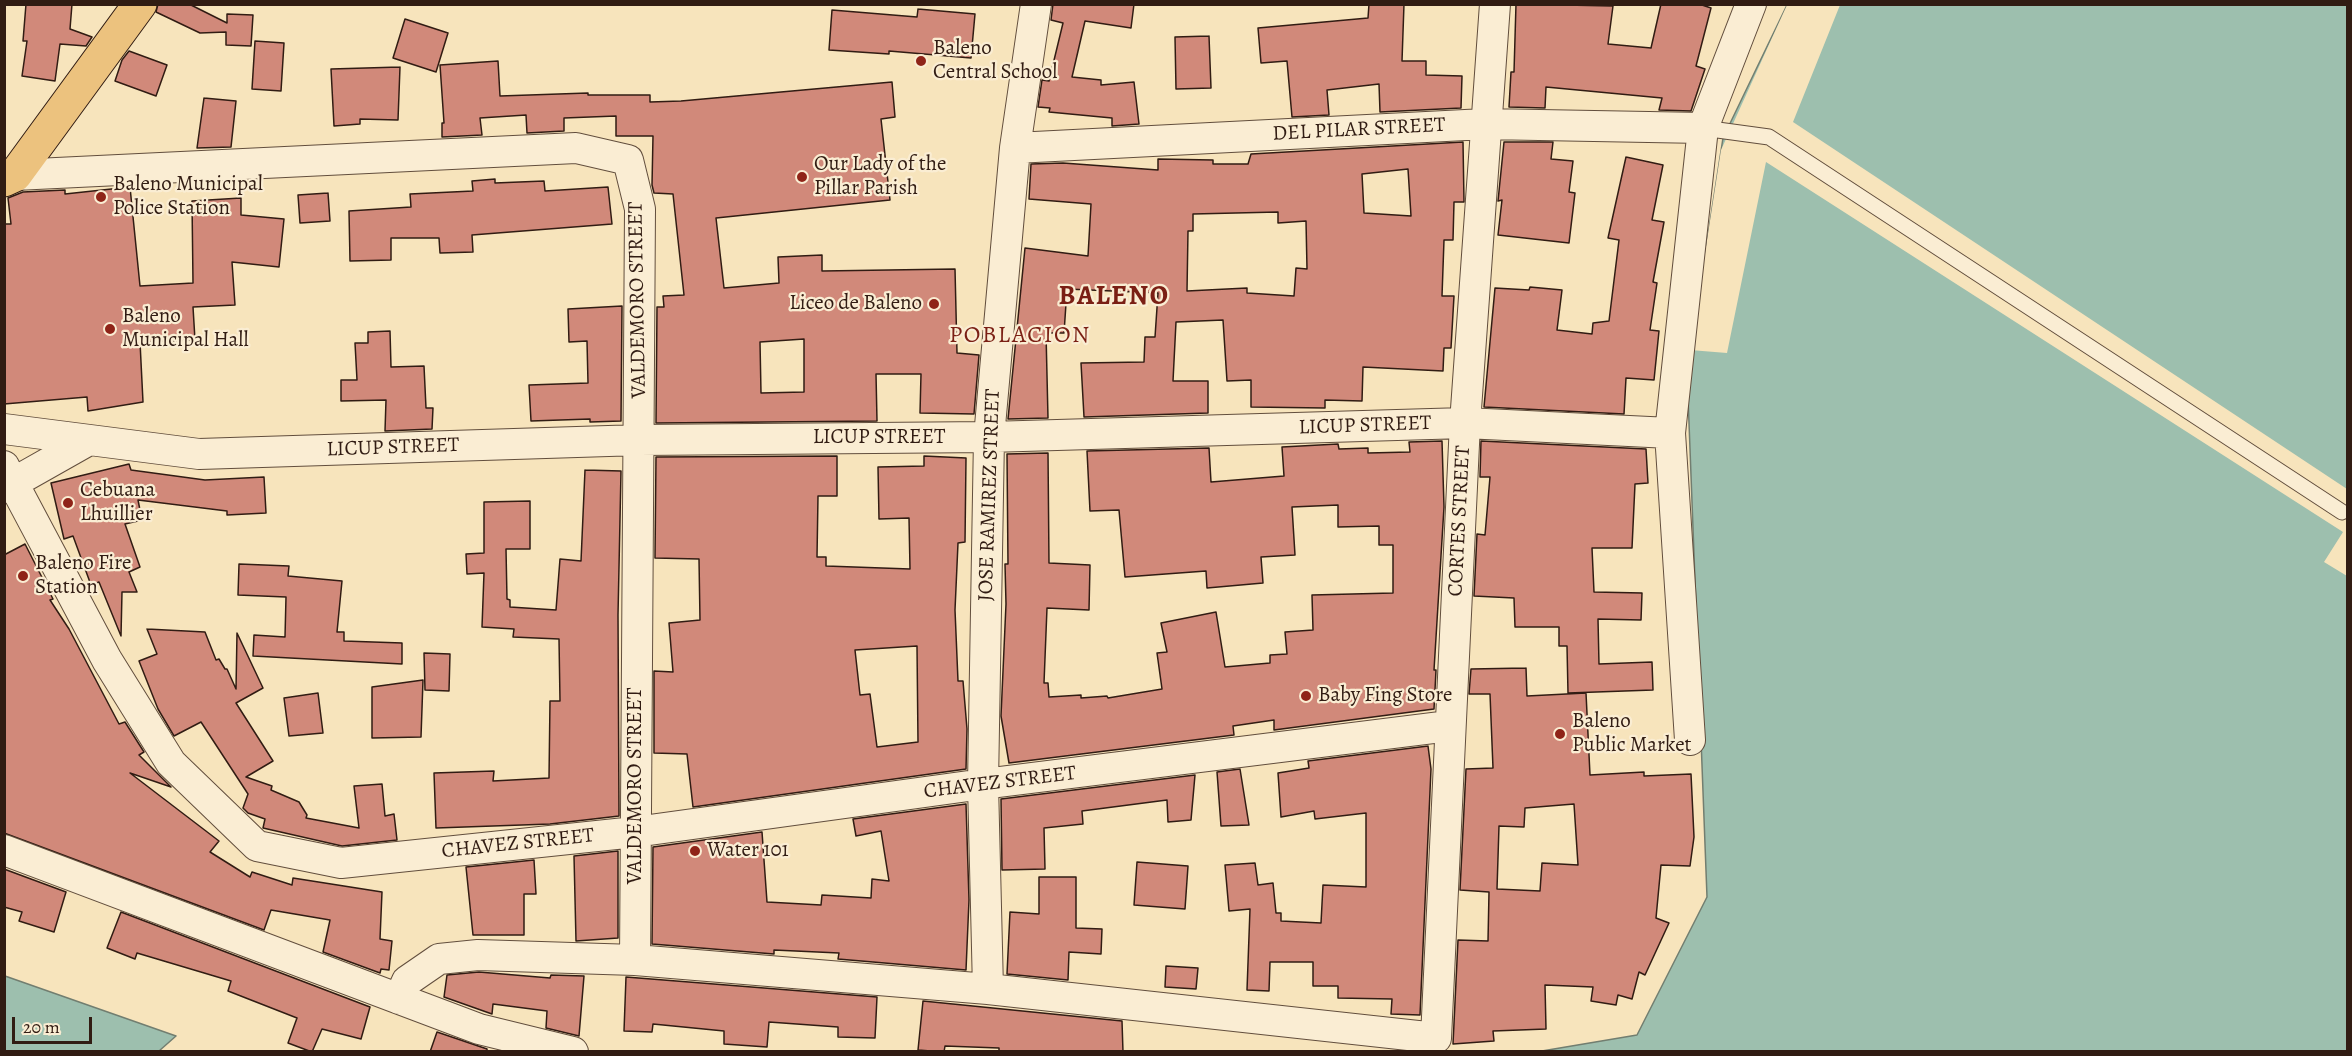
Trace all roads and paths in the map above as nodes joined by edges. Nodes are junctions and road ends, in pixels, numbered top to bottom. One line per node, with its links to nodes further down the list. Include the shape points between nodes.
1 (140, 4): 8 (main road)
2 (1036, 4): 7 (street, JOSE RAMIREZ STREET)
3 (1495, 4): 5 (street, CORTES STREET)
4 (1751, 4): 6 (street)
5 (1485, 124): 6 (street, DEL PILAR STREET); 7 (street, DEL PILAR STREET); 9 (street, CORTES STREET)
6 (1703, 128): 11 (street); 16 (lane, via 1769,137)
7 (1015, 148): 12 (street, JOSE RAMIREZ STREET)
8 (10, 177): 14 (street, VALDEMORO STREET, via 576,148 628,160 640,209)
9 (1465, 423): 11 (street, LICUP STREET); 12 (street, LICUP STREET); 17 (street, CORTES STREET)
10 (4, 429): 13 (street, LICUP STREET)
11 (1670, 433): 18 (street)
12 (989, 437): 14 (street, LICUP STREET); 19 (street, JOSE RAMIREZ STREET)
13 (89, 440): 14 (street, LICUP STREET, via 199,454); 15 (street)
14 (640, 440): 20 (street, VALDEMORO STREET)
15 (7, 479): 20 (street, CHAVEZ STREET, via 107,660 171,762 257,846 341,863)
16 (2342, 512)
17 (1449, 726): 19 (street, CHAVEZ STREET); 23 (street, CORTES STREET, via 1436,1038)
18 (1690, 740)
19 (983, 784): 20 (street, CHAVEZ STREET); 23 (street, JOSE RAMIREZ STREET)
20 (635, 832): 22 (street, VALDEMORO STREET)
21 (4, 850): 24 (street)
22 (635, 960): 23 (street); 24 (street, via 477,955 439,958 407,981)
23 (988, 989)
24 (399, 999): 25 (street, via 479,1029)
25 (573, 1052)

